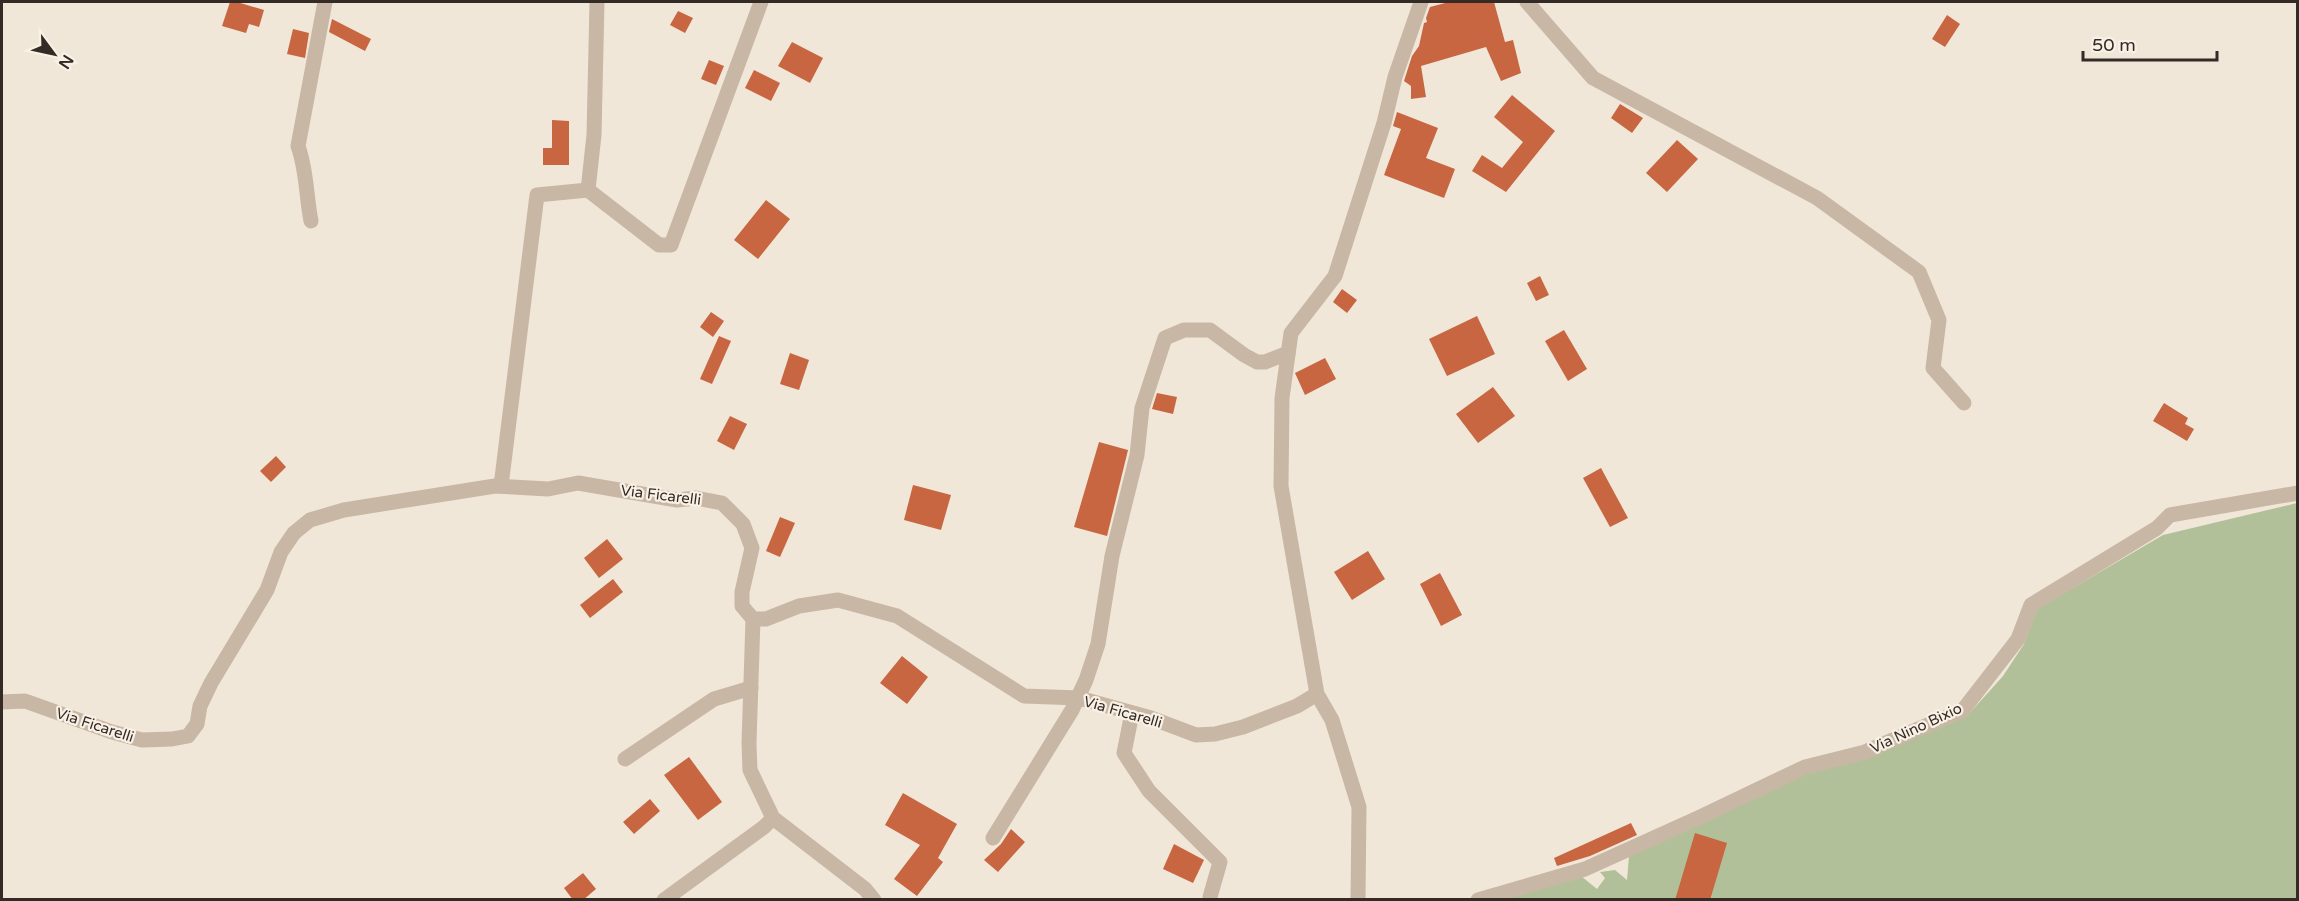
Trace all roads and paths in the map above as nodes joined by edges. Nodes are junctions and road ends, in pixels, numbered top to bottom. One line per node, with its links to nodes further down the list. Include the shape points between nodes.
1 (325, 2): 7 (street, via 298,146 306,166)
2 (597, 2): 6 (street, via 594,135)
3 (762, 2): 6 (street, via 671,245 659,245)
4 (1421, 2): 8 (street, via 1335,276 1291,333)
5 (1527, 2): 9 (street, via 1593,78 1817,198 1919,272 1940,320 1933,368)
6 (588, 190): 10 (street, via 537,195)
7 (311, 221)
8 (1288, 353): 14 (street, via 1282,398 1281,486); 15 (street, via 1257,362 1210,330 1184,330 1165,338 1142,408 1137,455 1112,556 1098,644)
9 (1964, 403)
10 (501, 486): 12 (street, Via Ficarelli, via 548,489 578,483 677,500 696,498 722,503 742,524 752,548 742,606); 16 (street, Via Ficarelli, via 344,510 310,520 294,533 281,552 267,591 211,683 197,724 188,735 142,740 24,701)
11 (2298, 493): 25 (street, Via Nino Bixio, via 2170,515 2157,528 2031,605 2018,639 1963,710 1865,752 1805,767 1585,869)
12 (753, 620): 13 (street); 15 (street, Via Ficarelli, via 799,606 838,600 897,616 1024,696)
13 (751, 688): 18 (street, via 714,699); 19 (street, via 750,770)
14 (1317, 694): 17 (street, Via Ficarelli, via 1298,706 1215,734 1196,735); 24 (street, via 1332,720 1359,807)
15 (1079, 698): 17 (street, Via Ficarelli); 20 (street)
16 (2, 702)
17 (1132, 713): 21 (street, via 1124,753 1149,791 1220,862)
18 (625, 759)
19 (773, 818): 22 (street); 23 (street)
20 (993, 838)
21 (1210, 897)
22 (664, 900)
23 (874, 900)
24 (1358, 900)
25 (1478, 900)

